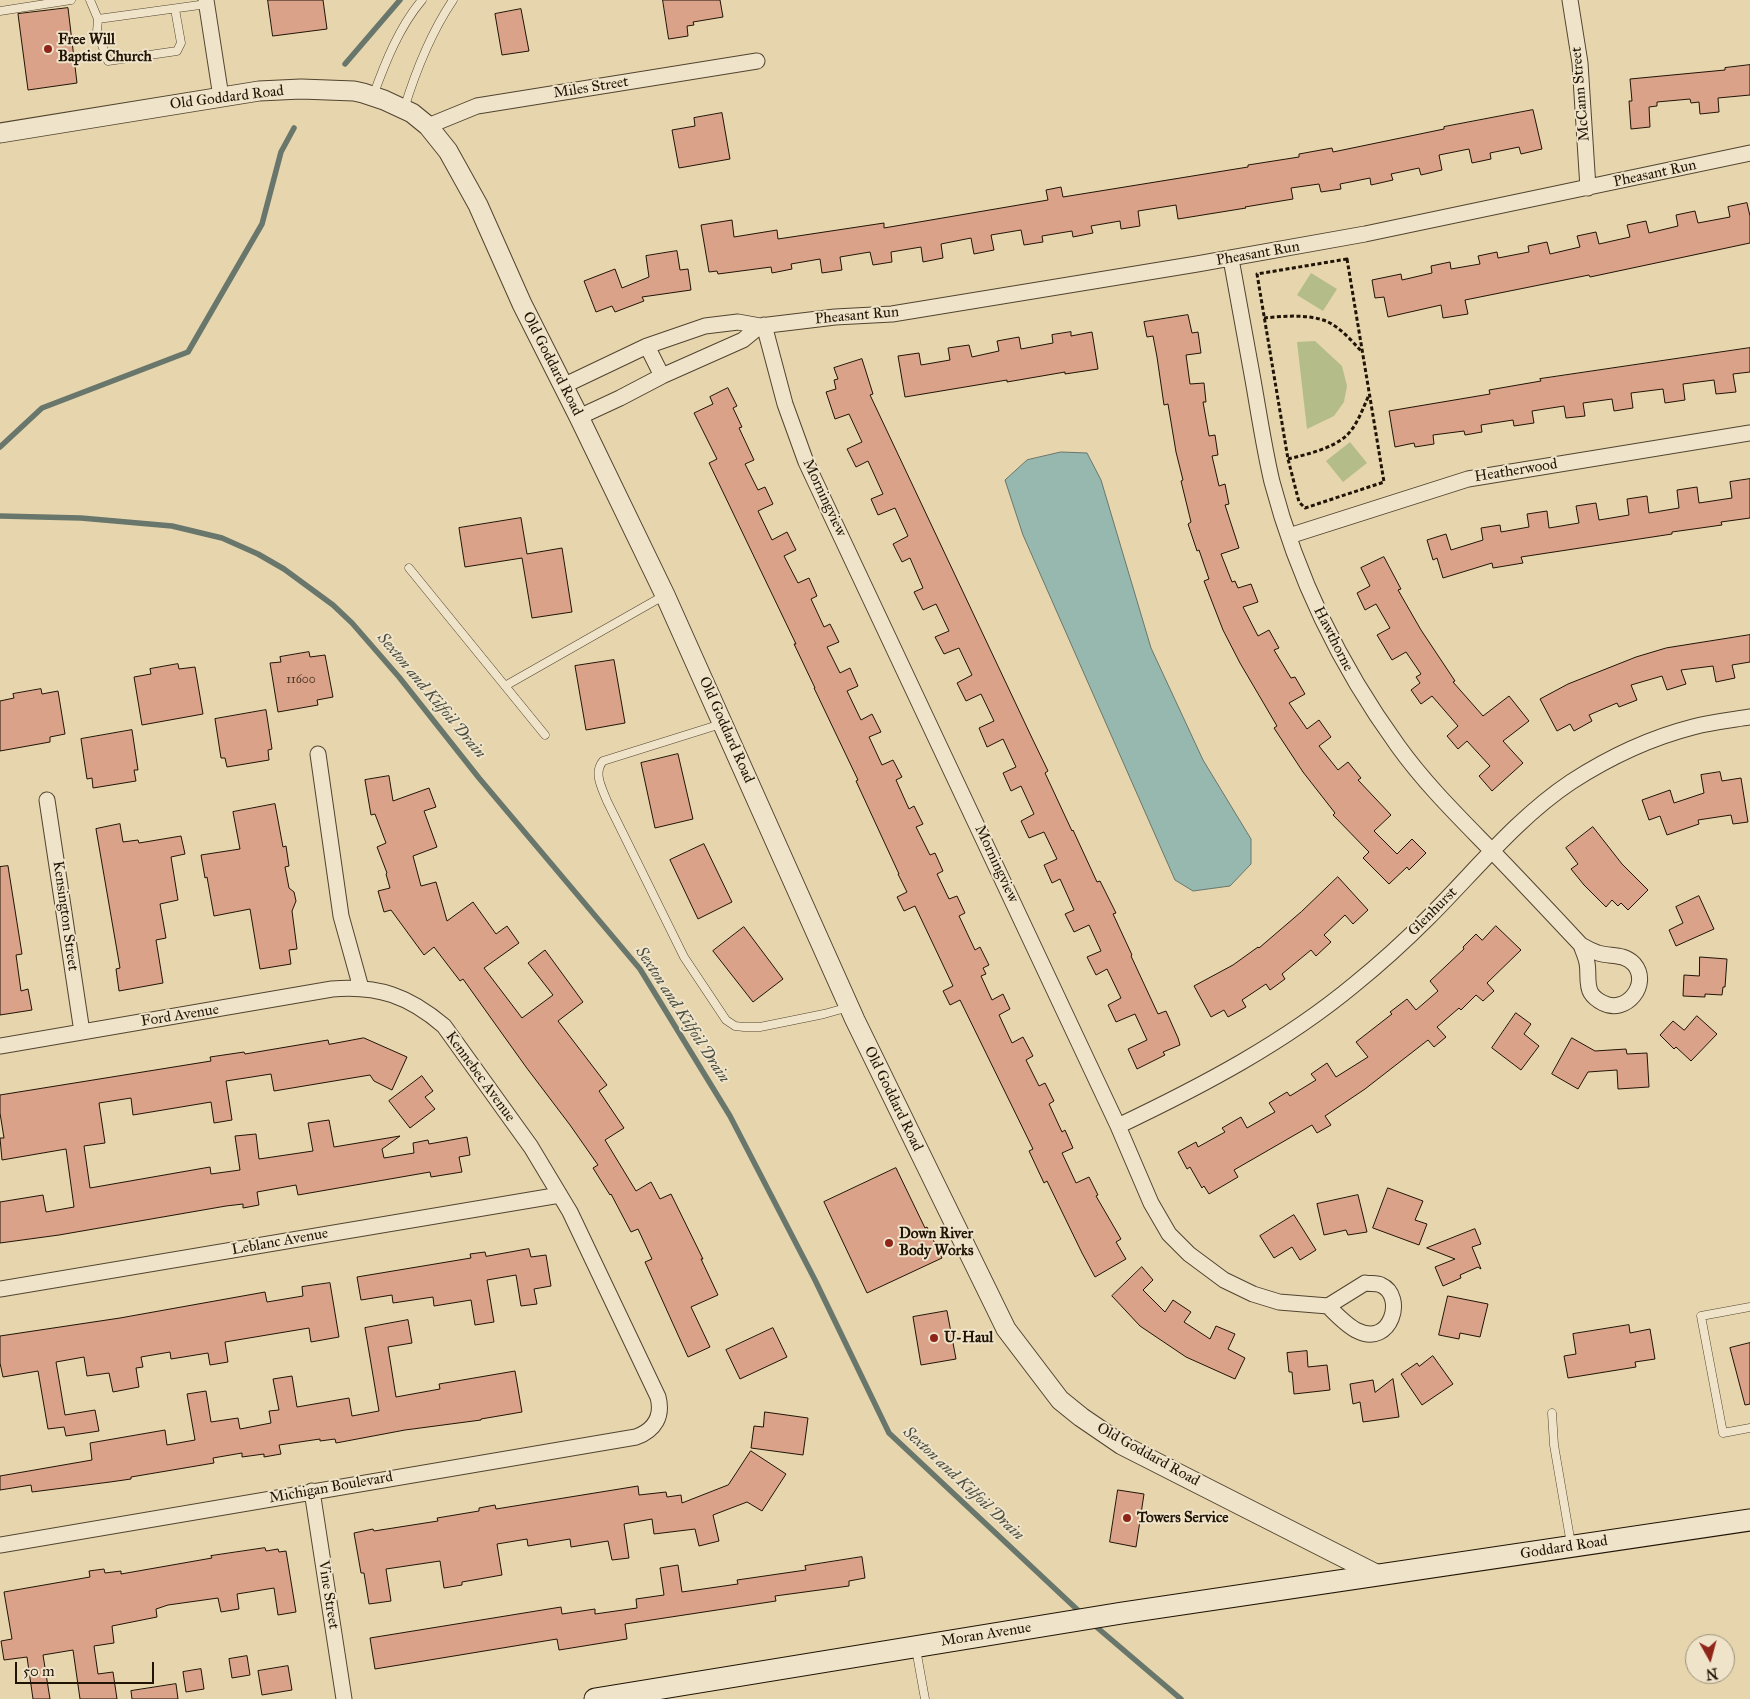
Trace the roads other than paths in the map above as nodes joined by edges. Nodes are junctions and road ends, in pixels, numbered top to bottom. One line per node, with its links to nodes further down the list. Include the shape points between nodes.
1 (71, 0): 8 (lane)
2 (90, 0): 9 (lane)
3 (422, 0): 11 (lane, via 396,42)
4 (453, 0): 13 (lane, via 438,21 418,64)
5 (1570, 0): 17 (street, McCann Street, via 1580,63)
6 (206, 2): 7 (lane); 12 (street)
7 (175, 9): 9 (lane); 9 (lane, via 181,43 177,51 108,61 97,32)
8 (0, 11)
9 (98, 19)
10 (757, 61): 14 (street, Miles Street, via 477,106)
11 (372, 96): 12 (street, Old Goddard Road, via 354,91 300,89); 13 (street, Old Goddard Road)
12 (220, 97): 15 (street, Old Goddard Road)
13 (404, 108): 14 (street, Old Goddard Road)
14 (428, 126): 22 (street, Old Goddard Road, via 448,152 478,205)
15 (0, 133)
16 (1750, 154): 17 (street, Pheasant Run)
17 (1588, 188): 18 (street, Pheasant Run)
18 (1231, 259): 19 (street, Pheasant Run, via 892,314); 25 (street, Hawthorne, via 1264,445)
19 (762, 325): 20 (street, Pheasant Run, via 738,322 713,325); 21 (street, via 743,340); 40 (street, Morningview, via 806,462)
20 (647, 346): 21 (street); 22 (street, Pheasant Run)
21 (662, 376): 23 (street)
22 (563, 386): 23 (street, Old Goddard Road)
23 (579, 417): 27 (street, Old Goddard Road)
24 (1750, 433): 25 (street, Heatherwood, via 1468,479)
25 (1289, 536): 34 (street, Hawthorne, via 1326,629 1370,706 1422,777)
26 (409, 568): 28 (lane)
27 (665, 595): 28 (lane); 30 (street, Old Goddard Road)
28 (505, 686): 31 (lane)
29 (1750, 717): 34 (street, Glenhurst, via 1668,735 1591,770 1548,799)
30 (723, 723): 37 (street, Old Goddard Road); 37 (lane, via 603,761 598,776 607,801 684,957 726,1020 735,1026 760,1026)
31 (545, 735)
32 (318, 754): 36 (street, via 341,916)
33 (48, 800): 38 (street, Kensington Street)
34 (1492, 852): 35 (street, Hawthorne); 40 (street, Glenhurst, via 1398,947 1319,1012 1221,1075)
35 (1581, 945): 35 (street, Hawthorne, via 1592,994 1606,1005 1624,1005 1632,999 1639,982 1635,965 1626,958 1599,953)
36 (361, 988): 38 (street, Ford Avenue, via 332,989); 41 (street, Kennebec Avenue, via 387,992 408,1000 444,1026 531,1147)
37 (849, 1007): 52 (street, Old Goddard Road, via 1006,1329 1060,1400 1122,1445)
38 (82, 1032): 39 (street, Ford Avenue)
39 (0, 1046)
40 (1118, 1126): 43 (street, Morningview, via 1151,1203 1169,1234 1189,1254 1224,1280 1253,1294 1279,1302)
41 (560, 1195): 42 (street, Leblanc Avenue); 46 (street, Kennebec Avenue, via 590,1251 658,1397 660,1412)
42 (0, 1289)
43 (1328, 1306)
44 (1750, 1307): 47 (lane, via 1701,1316 1723,1433)
45 (1552, 1413): 51 (lane, via 1554,1445)
46 (656, 1422): 48 (street, Michigan Boulevard, via 645,1434 636,1437)
47 (1750, 1428)
48 (312, 1491): 50 (street, Michigan Boulevard); 54 (street, Vine Street)
49 (1750, 1520): 51 (main road, Goddard Road)
50 (0, 1545)
51 (1571, 1547): 52 (main road, Goddard Road)
52 (1378, 1575): 53 (main road, Moran Avenue)
53 (916, 1647): 55 (main road, Moran Avenue); 56 (lane)
54 (344, 1699)
55 (595, 1699)
56 (925, 1699)

